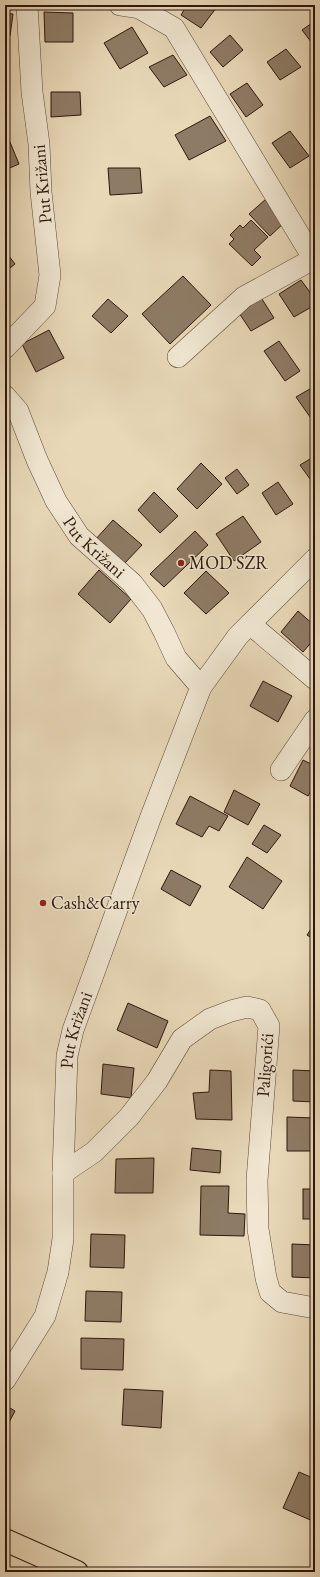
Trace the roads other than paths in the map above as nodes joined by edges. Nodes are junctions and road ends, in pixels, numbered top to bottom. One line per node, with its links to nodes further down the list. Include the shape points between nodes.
1 (27, 5): 4 (street, Put Križani, via 32,92 50,275 45,306)
2 (120, 5): 3 (street, via 139,8 174,28)
3 (315, 259): 5 (street, via 244,297)
4 (5, 348)
5 (178, 357)
6 (5, 396): 10 (street, Put Križani, via 18,411 56,500 79,536 132,583 152,609 176,658)
7 (315, 559): 8 (street, Put Križani)
8 (250, 624): 9 (street); 10 (street, Put Križani, via 238,636)
9 (315, 679)
10 (201, 687): 13 (street, Put Križani, via 73,1030 67,1056)
11 (315, 720): 12 (street)
12 (281, 770)
13 (63, 1173): 14 (street, Paligorići, via 94,1152 130,1117 182,1039 210,1019 231,1011 248,1007 260,1010 269,1026 257,1180 258,1229 266,1278 270,1292 282,1302); 15 (street, Put Križani, via 63,1239 58,1272 45,1316)
14 (315, 1308)
15 (5, 1380)
16 (5, 1540): 17 (main road)
17 (77, 1572)

